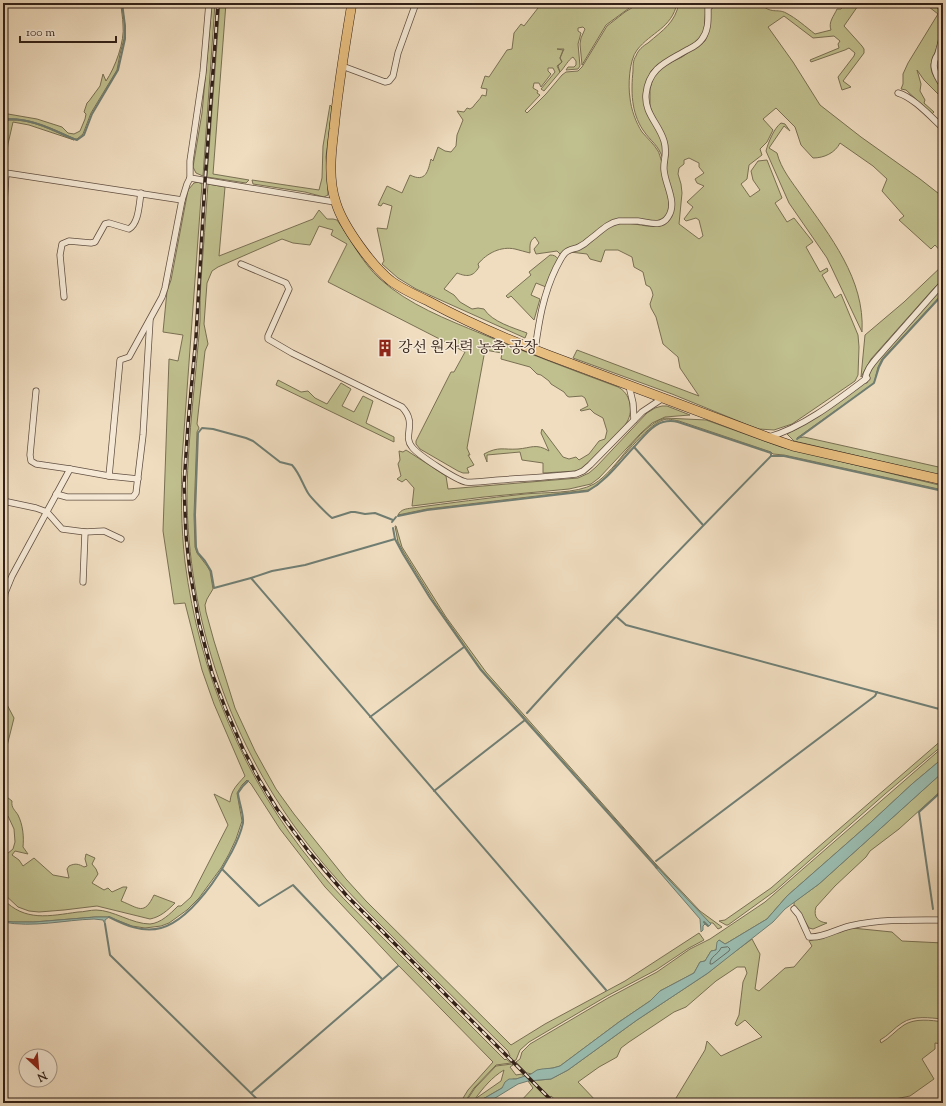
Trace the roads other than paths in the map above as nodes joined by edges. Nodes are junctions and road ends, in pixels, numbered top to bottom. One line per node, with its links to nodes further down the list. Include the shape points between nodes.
1 (209, 3): 11 (street)
2 (352, 3): 7 (main road)
3 (416, 3): 7 (street, via 398,53 393,76 389,81 385,82)
4 (712, 3): 20 (street, via 708,8 708,24 702,40 657,69 648,85 648,111 666,147 663,168 672,204 670,214 660,224 616,222 582,245 566,252 552,276 543,301)
5 (943, 34): 6 (street)
6 (940, 52): 8 (street, via 934,65)
7 (342, 66): 14 (main road, via 331,157)
8 (943, 86)
9 (898, 92): 10 (street, via 904,94)
10 (943, 128)
11 (190, 178): 13 (street); 14 (street)
12 (141, 193): 13 (street); 15 (street, via 6,173); 18 (street, via 137,212 129,229 109,223 105,224 95,242 69,241 62,244 60,255)
13 (182, 200): 19 (street, via 165,288)
14 (335, 202): 20 (main road, via 340,215 365,253 390,280 476,325)
15 (3, 221)
16 (242, 264): 24 (street, via 288,286 268,339 402,407 409,416 411,446 445,472 464,482 576,474 590,465)
17 (943, 284): 25 (street, via 876,359 868,370 867,379 796,426)
18 (64, 298)
19 (150, 317): 27 (street, via 129,357 120,360); 28 (street)
20 (535, 350): 21 (main road)
21 (629, 386): 23 (main road); 24 (street)
22 (36, 391): 26 (street, via 31,461)
23 (663, 398): 24 (street); 25 (main road)
24 (634, 420)
25 (767, 437): 29 (main road, via 793,446)
26 (70, 469): 27 (street); 30 (street)
27 (109, 476): 28 (street)
28 (138, 479): 30 (street, via 133,497 67,497)
29 (943, 480)
30 (56, 494): 32 (street)
31 (3, 501): 32 (street)
32 (47, 512): 33 (street, via 62,529); 36 (street, via 12,576 5,593)
33 (85, 532): 34 (street, via 104,531); 35 (street)
34 (121, 539)
35 (82, 582)
36 (3, 610)
37 (3, 627): 38 (street)
38 (3, 639)
39 (794, 910): 40 (street, via 809,937 819,937 850,926 889,920)
40 (943, 920)

